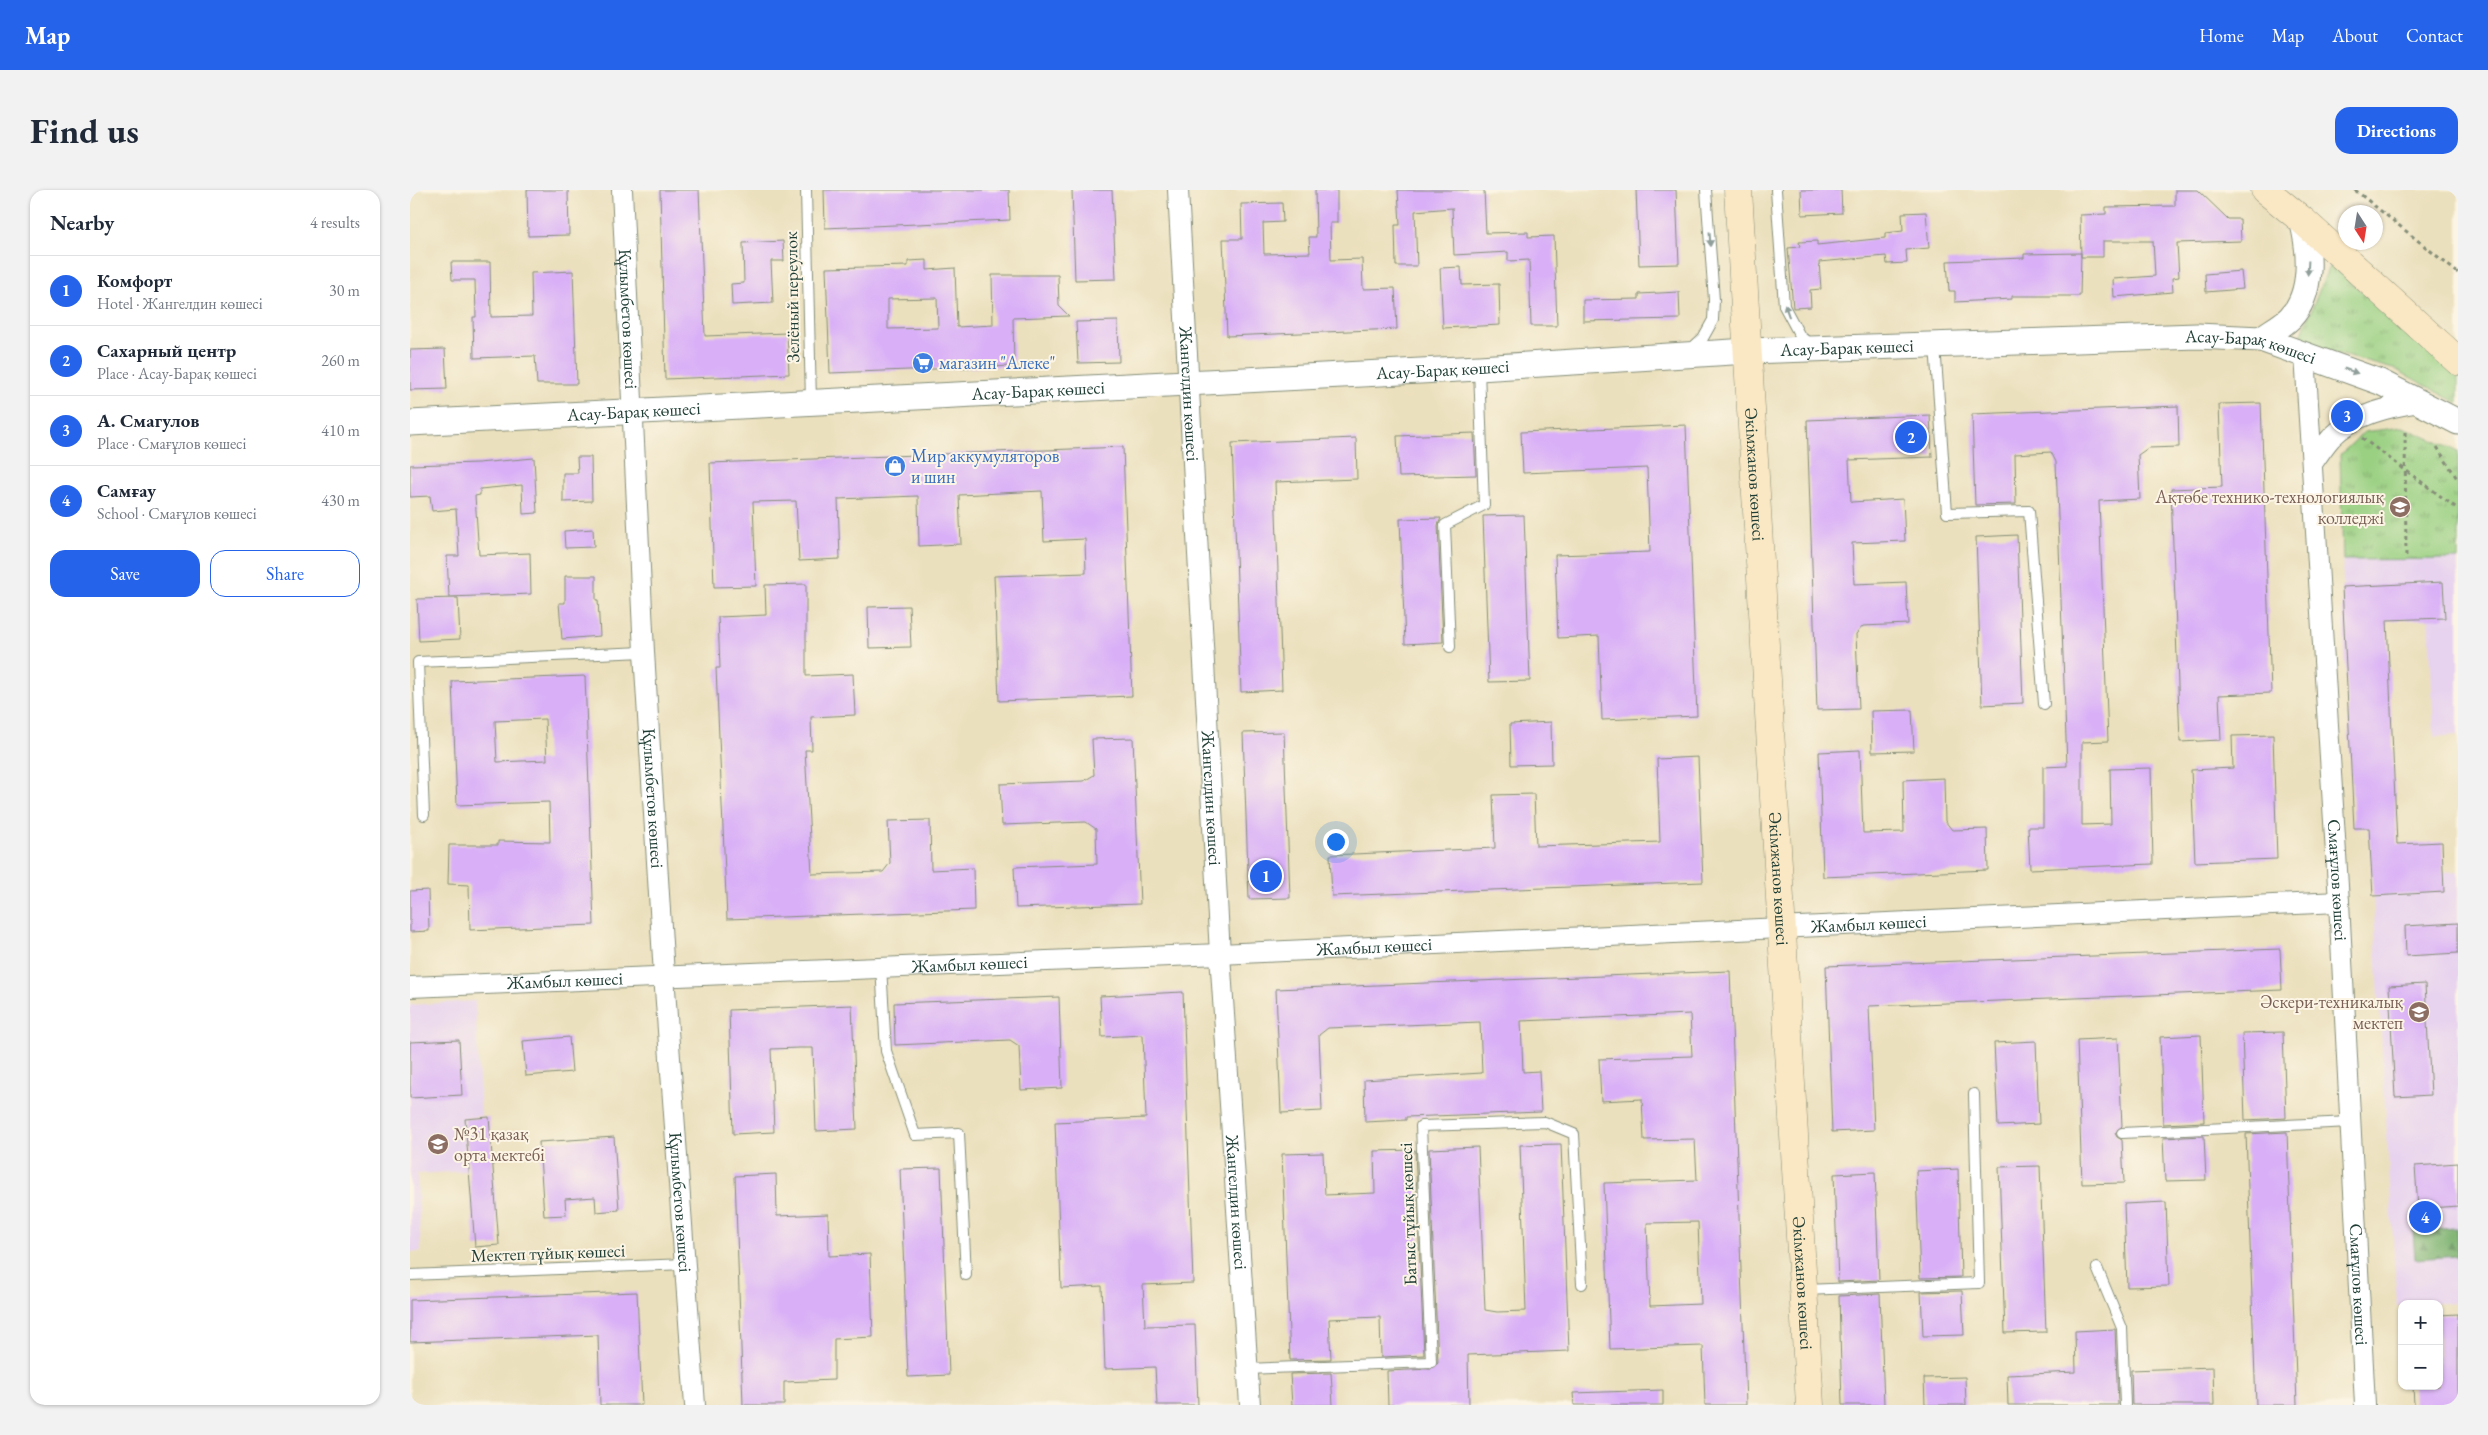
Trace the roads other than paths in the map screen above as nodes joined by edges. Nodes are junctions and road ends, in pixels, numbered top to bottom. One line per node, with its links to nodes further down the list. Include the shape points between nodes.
1 (622, 190): 20 (street, Құлымбетов көшесі)
2 (806, 190): 19 (lane, Зелёный переулок)
3 (1178, 190): 17 (street, Жангелдин көшесі)
4 (1706, 190): 13 (lane, one-way to 13, via 1713,320 1703,338)
5 (1738, 190): 12 (main road, Әкімжанов көшесі)
6 (1776, 190): 11 (lane, one-way to 6, via 1800,336 1784,306)
7 (2265, 190): 8 (main road)
8 (2302, 220): 9 (street, one-way to 9, via 2308,256 2307,279 2301,299 2290,317); 15 (main road)
9 (2262, 339): 10 (street, Асау-Барақ көшесі, via 2197,336); 14 (street, Асау-Барақ көшесі)
10 (1935, 345): 11 (street, Асау-Барақ көшесі); 26 (lane, via 1947,513 2029,511)
11 (1816, 349): 12 (street, Асау-Барақ көшесі)
12 (1748, 351): 13 (street, Асау-Барақ көшесі); 29 (main road, Әкімжанов көшесі)
13 (1685, 355): 16 (street, Асау-Барақ көшесі)
14 (2305, 355): 18 (street, Асау-Барақ көшесі, one-way to 18, via 2380,382); 23 (street, Смағұлов көшесі)
15 (2458, 361)
16 (1479, 368): 17 (street, Асау-Барақ көшесі); 24 (lane, via 1484,505 1445,525)
17 (1188, 383): 19 (street, Асау-Барақ көшесі); 30 (street, Жангелдин көшесі)
18 (2420, 402): 21 (street, Асау-Барақ көшесі); 23 (street, via 2391,407 2346,426 2331,438)
19 (811, 403): 20 (street, Асау-Барақ көшесі)
20 (632, 413): 22 (street, Асау-Барақ көшесі); 25 (street, Құлымбетов көшесі)
21 (2458, 422)
22 (410, 423)
23 (2312, 464): 28 (street, Смағұлов көшесі)
24 (1450, 647)
25 (644, 652): 27 (lane, via 418,662); 32 (street, Құлымбетов көшесі)
26 (2044, 704)
27 (424, 815)
28 (2339, 902): 29 (street, Жамбыл көшесі); 35 (street, Смағұлов көшесі)
29 (1782, 929): 30 (street, Жамбыл көшесі); 42 (main road, Әкімжанов көшесі)
30 (1220, 954): 31 (street, Жамбыл көшесі); 43 (street, Жангелдин көшесі)
31 (881, 966): 32 (street, Жамбыл көшесі); 39 (lane, via 886,1051 915,1135 959,1133)
32 (664, 975): 33 (street, Жамбыл көшесі); 37 (street, Құлымбетов көшесі)
33 (410, 987)
34 (1974, 1094): 42 (lane, via 1979,1283)
35 (2350, 1122): 36 (lane); 48 (street, Смағұлов көшесі)
36 (2122, 1133)
37 (686, 1264): 40 (lane, Мектеп тұйық көшесі); 44 (street, Құлымбетов көшесі)
38 (2097, 1268): 47 (lane, via 2122,1328)
39 (966, 1274)
40 (410, 1275)
41 (1582, 1284): 43 (lane, Батыс тұйық көшесі, via 1574,1134 1545,1122 1421,1126 1431,1362)
42 (1804, 1290): 46 (main road, Әкімжанов көшесі)
43 (1247, 1368): 45 (street, Жангелдин көшесі)
44 (695, 1405)
45 (1250, 1405)
46 (1810, 1405)
47 (2125, 1405)
48 (2364, 1405)

